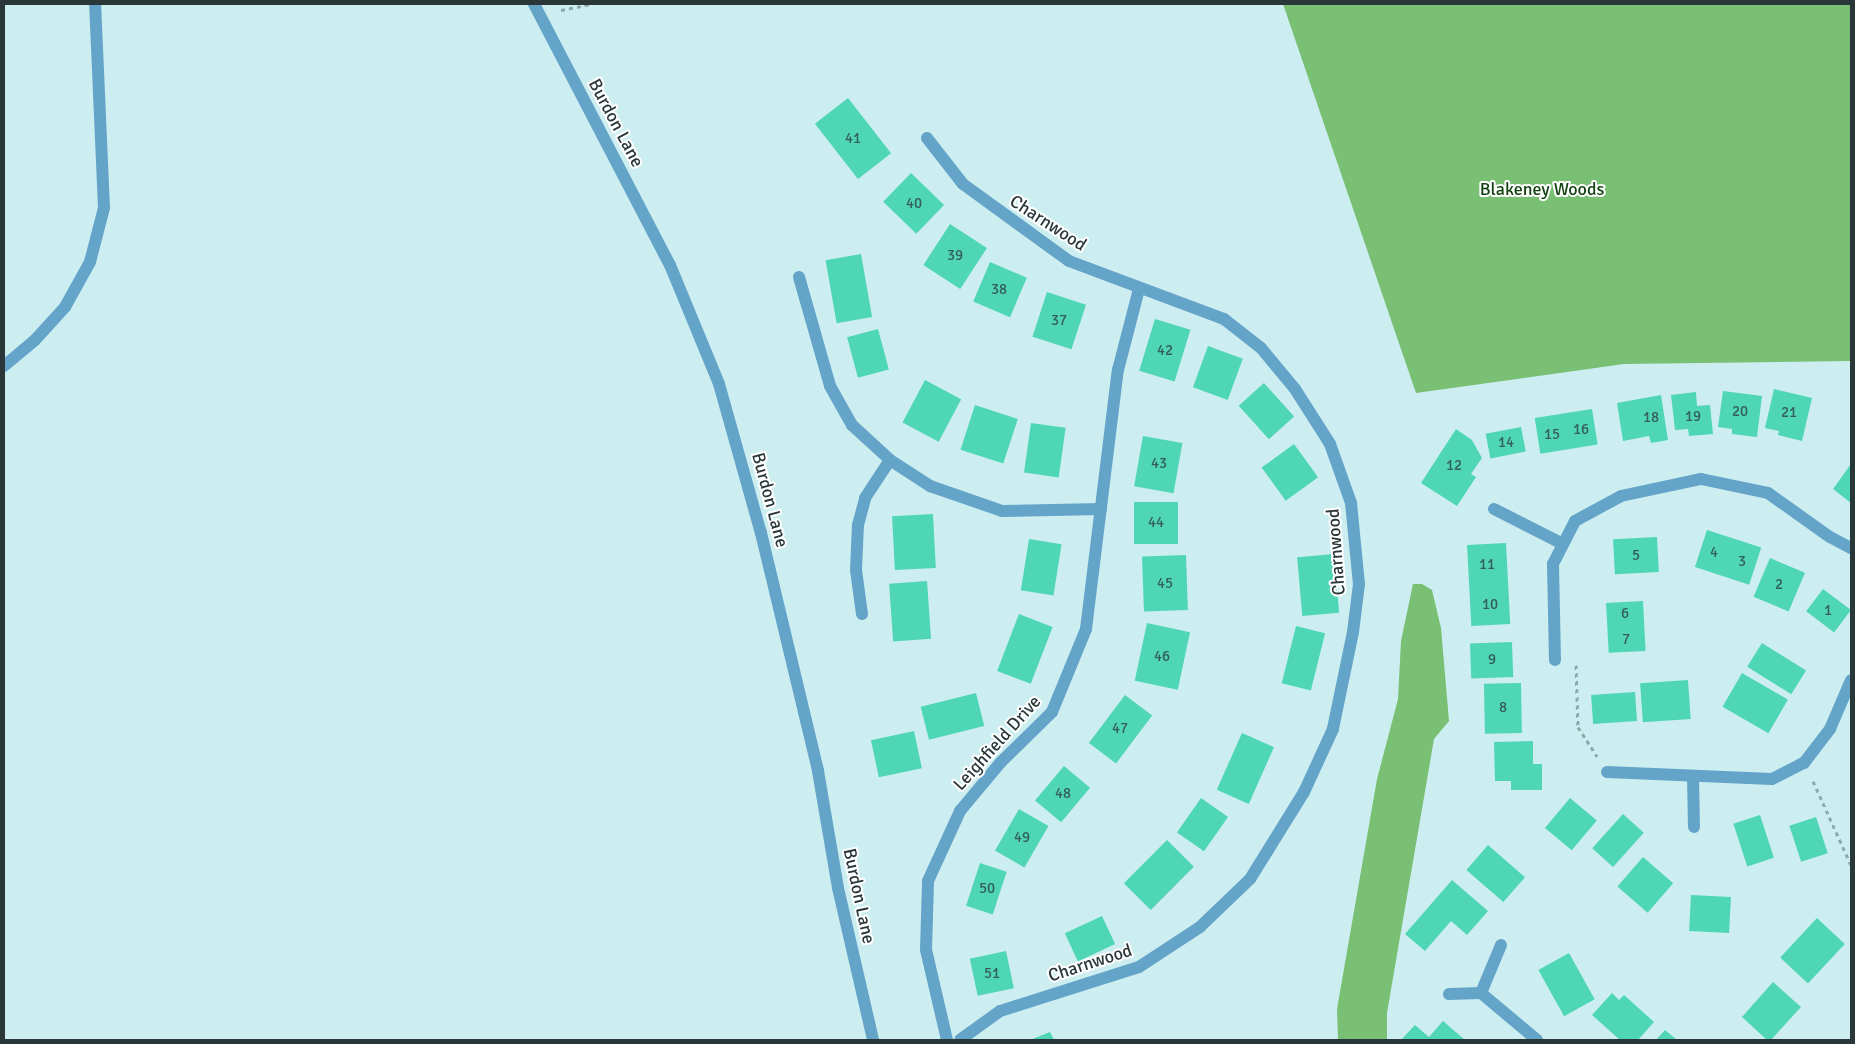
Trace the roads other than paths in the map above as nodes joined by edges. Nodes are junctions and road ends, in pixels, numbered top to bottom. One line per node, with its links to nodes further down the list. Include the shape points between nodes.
1 (94, 4): 6 (street, via 104,208 90,262 66,307 35,340)
2 (537, 9): 21 (street, Burdon Lane, via 670,265 719,384 761,533 818,771 838,888)
3 (927, 138): 5 (street, Charnwood, via 963,184 1010,220 1068,261)
4 (799, 277): 7 (street, via 830,386 852,425)
5 (1139, 289): 8 (street, Leighfield Drive, via 1118,370); 23 (street, Charnwood, via 1224,318 1261,348 1295,389 1330,444 1351,503 1359,584 1353,632 1333,729 1304,792 1250,879 1200,927 1140,966 1000,1011)
6 (4, 366)
7 (890, 460): 8 (street, via 930,486 1002,511); 12 (street, via 865,498 858,525 856,570)
8 (1101, 509): 22 (street, Leighfield Drive, via 1086,629 1052,712 1001,762 960,811 928,881 926,950)
9 (1494, 509): 10 (street)
10 (1563, 544): 11 (street, via 1575,521 1621,496 1701,479 1768,493); 13 (street, via 1553,564)
11 (1851, 548)
12 (862, 614)
13 (1554, 660)
14 (1851, 680): 16 (street, via 1830,729 1804,763 1772,779)
15 (1607, 772): 16 (street)
16 (1693, 776): 17 (street)
17 (1694, 827)
18 (1501, 945): 19 (street)
19 (1482, 993): 20 (street); 24 (street)
20 (1449, 994)
21 (873, 1040)
22 (947, 1040)
23 (960, 1040)
24 (1537, 1040)

